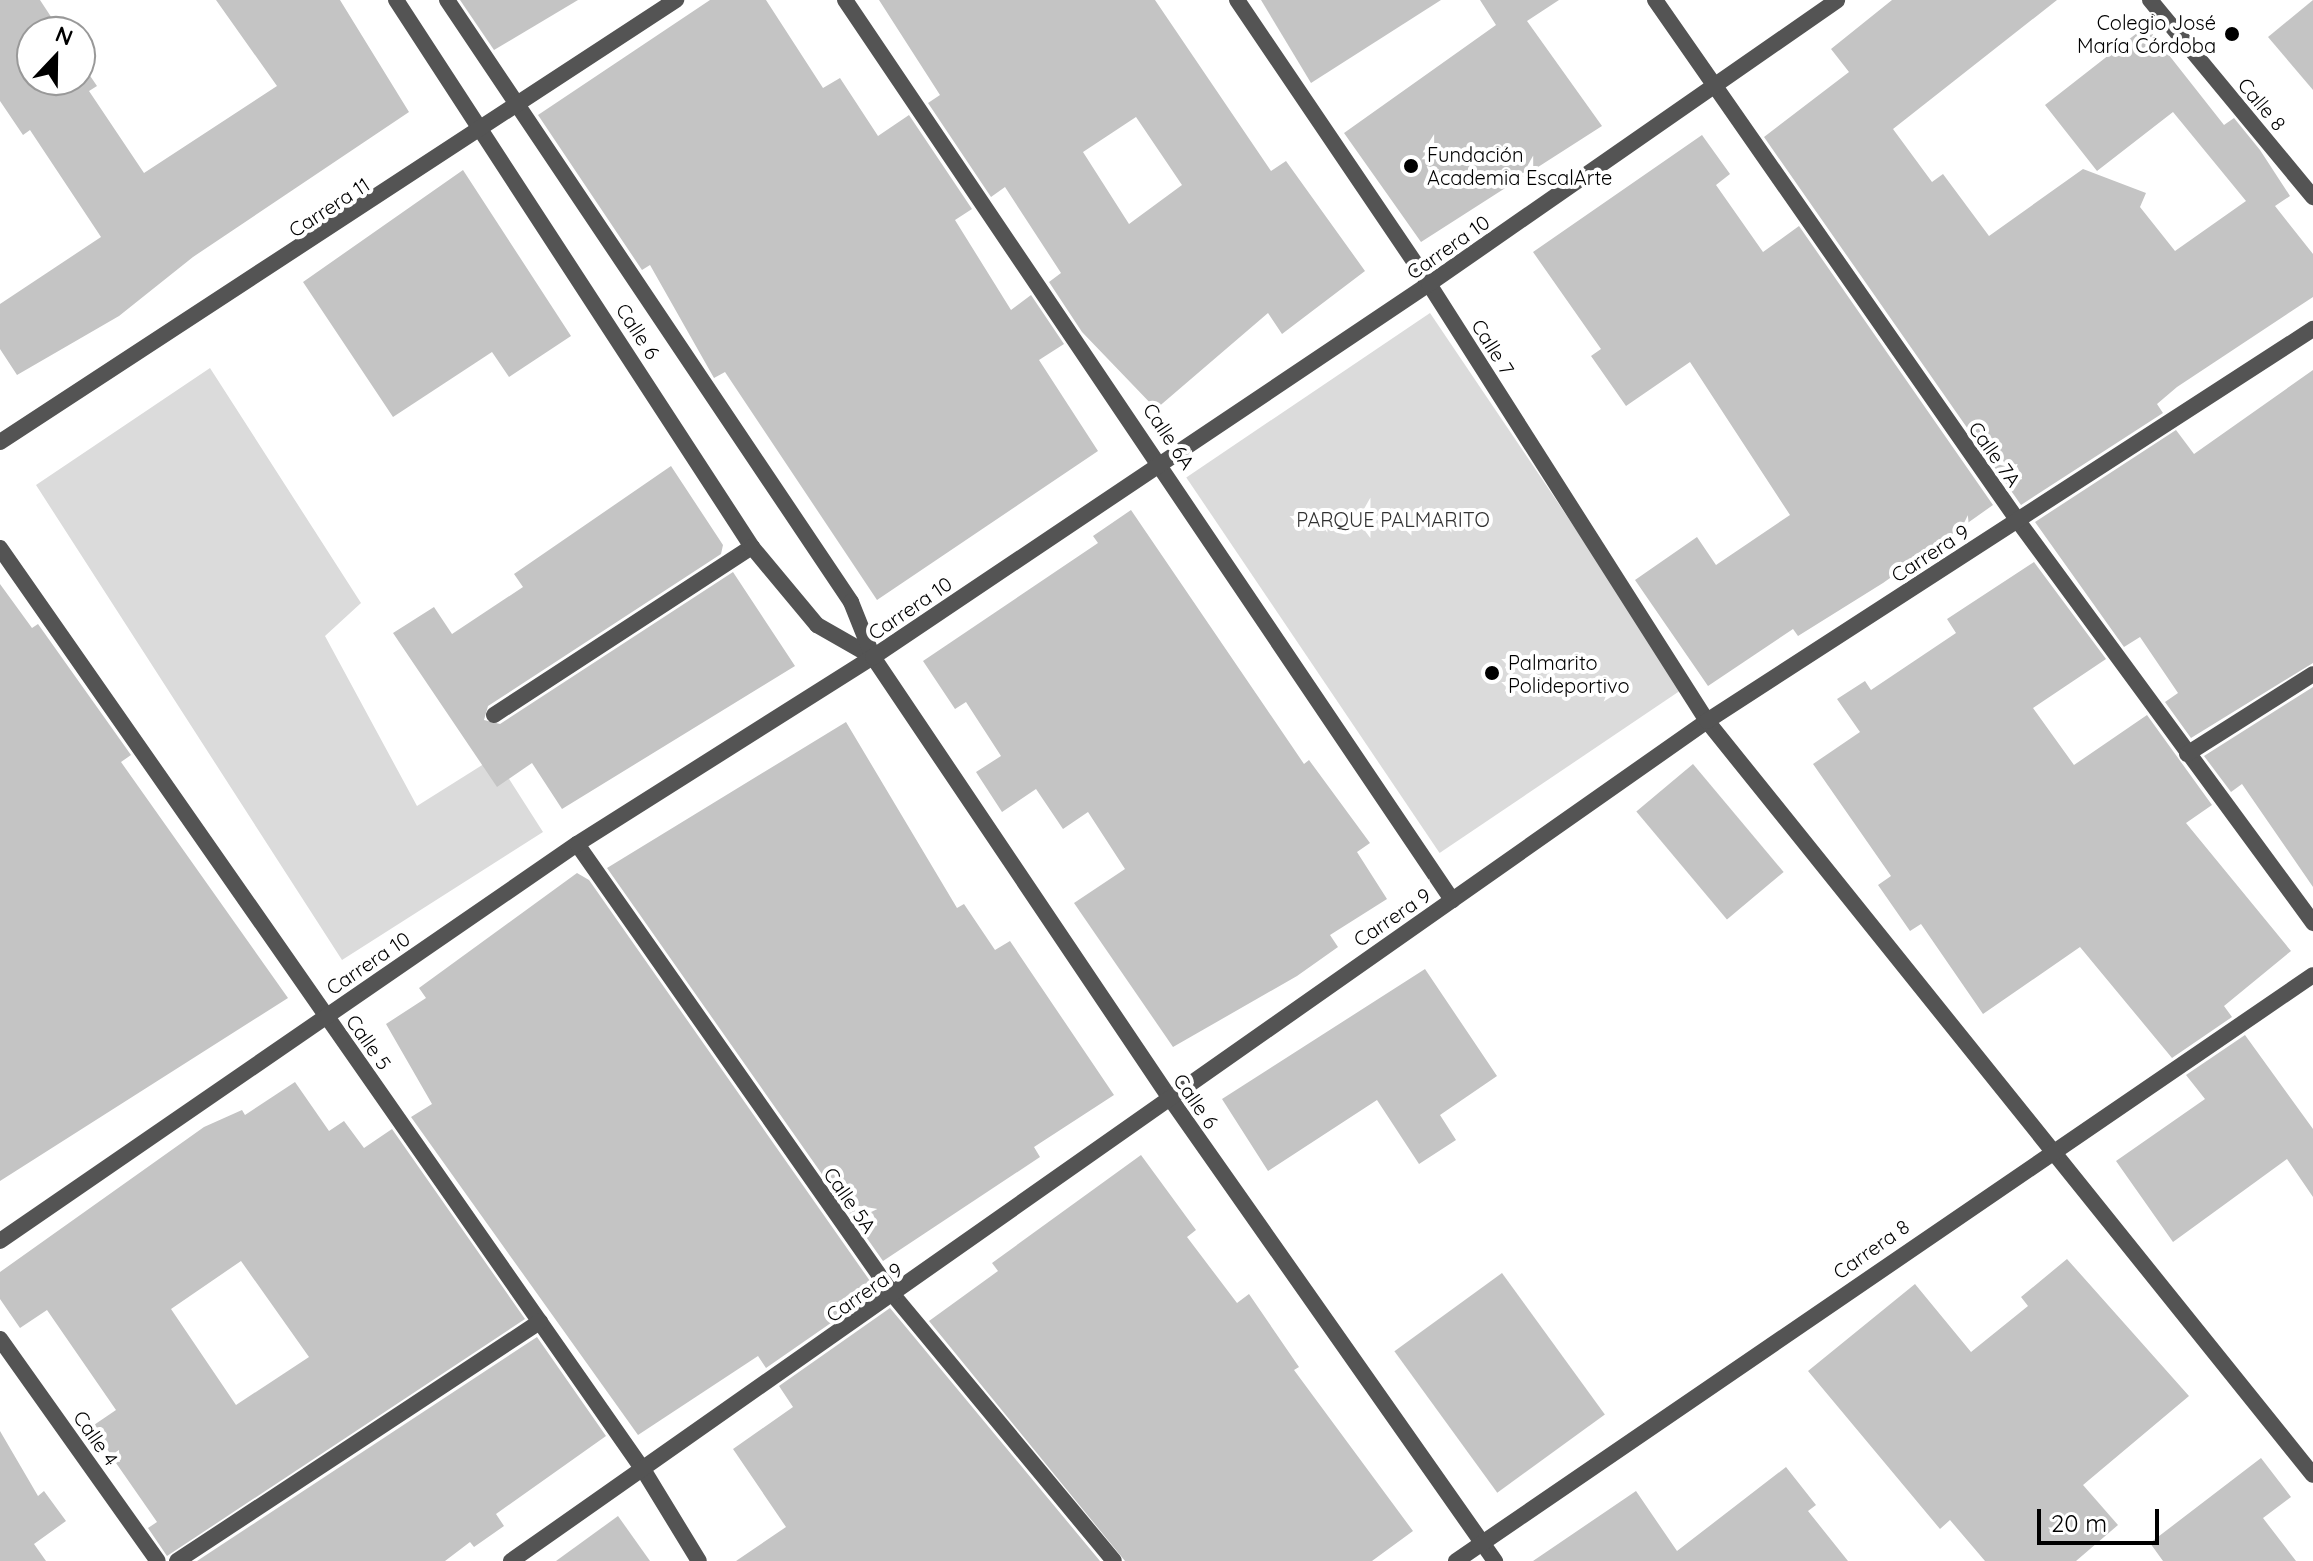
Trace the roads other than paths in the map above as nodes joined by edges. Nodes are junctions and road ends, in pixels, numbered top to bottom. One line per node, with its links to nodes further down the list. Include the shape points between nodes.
1 (396, 0): 11 (street, Calle 6)
2 (447, 0): 10 (street, Calle 6)
3 (676, 0): 10 (street, Carrera 11)
4 (845, 0): 16 (street, Calle 6A)
5 (1237, 0): 13 (street, Calle 7)
6 (1655, 0): 9 (street, Calle 7A)
7 (1837, 0): 9 (street, Carrera 10)
8 (2150, 0): 12 (street, Calle 8)
9 (1714, 85): 13 (street, Carrera 10); 17 (street, Calle 7A)
10 (518, 104): 11 (street, Carrera 11); 20 (street, Calle 6, via 851,602)
11 (486, 130): 15 (street, Carrera 11); 18 (street, Calle 6)
12 (2313, 197)
13 (1429, 284): 16 (street, Carrera 10); 23 (street, Calle 7)
14 (2313, 329): 17 (street, Carrera 9)
15 (0, 442)
16 (1163, 462): 20 (street, Carrera 10); 26 (street, Calle 6A)
17 (2018, 521): 23 (street, Carrera 9); 24 (street, Calle 7A)
18 (752, 547): 20 (street, Calle 6, via 817,625); 22 (street)
19 (0, 548): 29 (street, Calle 5)
20 (873, 657): 25 (street, Carrera 10); 30 (street, Calle 6)
21 (2313, 674): 24 (street)
22 (494, 715)
23 (1707, 721): 26 (street, Carrera 9); 31 (street, Calle 7)
24 (2187, 754): 27 (street, Calle 7A)
25 (577, 844): 29 (street, Carrera 10); 33 (street, Calle 5A)
26 (1452, 900): 30 (street, Carrera 9)
27 (2313, 923)
28 (2313, 975): 31 (street, Carrera 8)
29 (326, 1016): 32 (street, Carrera 10); 34 (street, Calle 5)
30 (1167, 1094): 33 (street, Carrera 9); 38 (street, Calle 6)
31 (2047, 1151): 37 (street, Calle 7); 38 (street, Carrera 8)
32 (0, 1241)
33 (894, 1296): 36 (street, Carrera 9); 43 (street, Calle 5A)
34 (540, 1322): 36 (street, Calle 5); 40 (street)
35 (0, 1339): 39 (street, Calle 4)
36 (644, 1471): 41 (street, Carrera 9); 42 (street, Calle 5)
37 (2313, 1475)
38 (1484, 1544): 44 (street, Carrera 8); 45 (street, Calle 6)
39 (158, 1561)
40 (177, 1561)
41 (511, 1561)
42 (699, 1561)
43 (1114, 1561)
44 (1456, 1561)
45 (1495, 1561)

